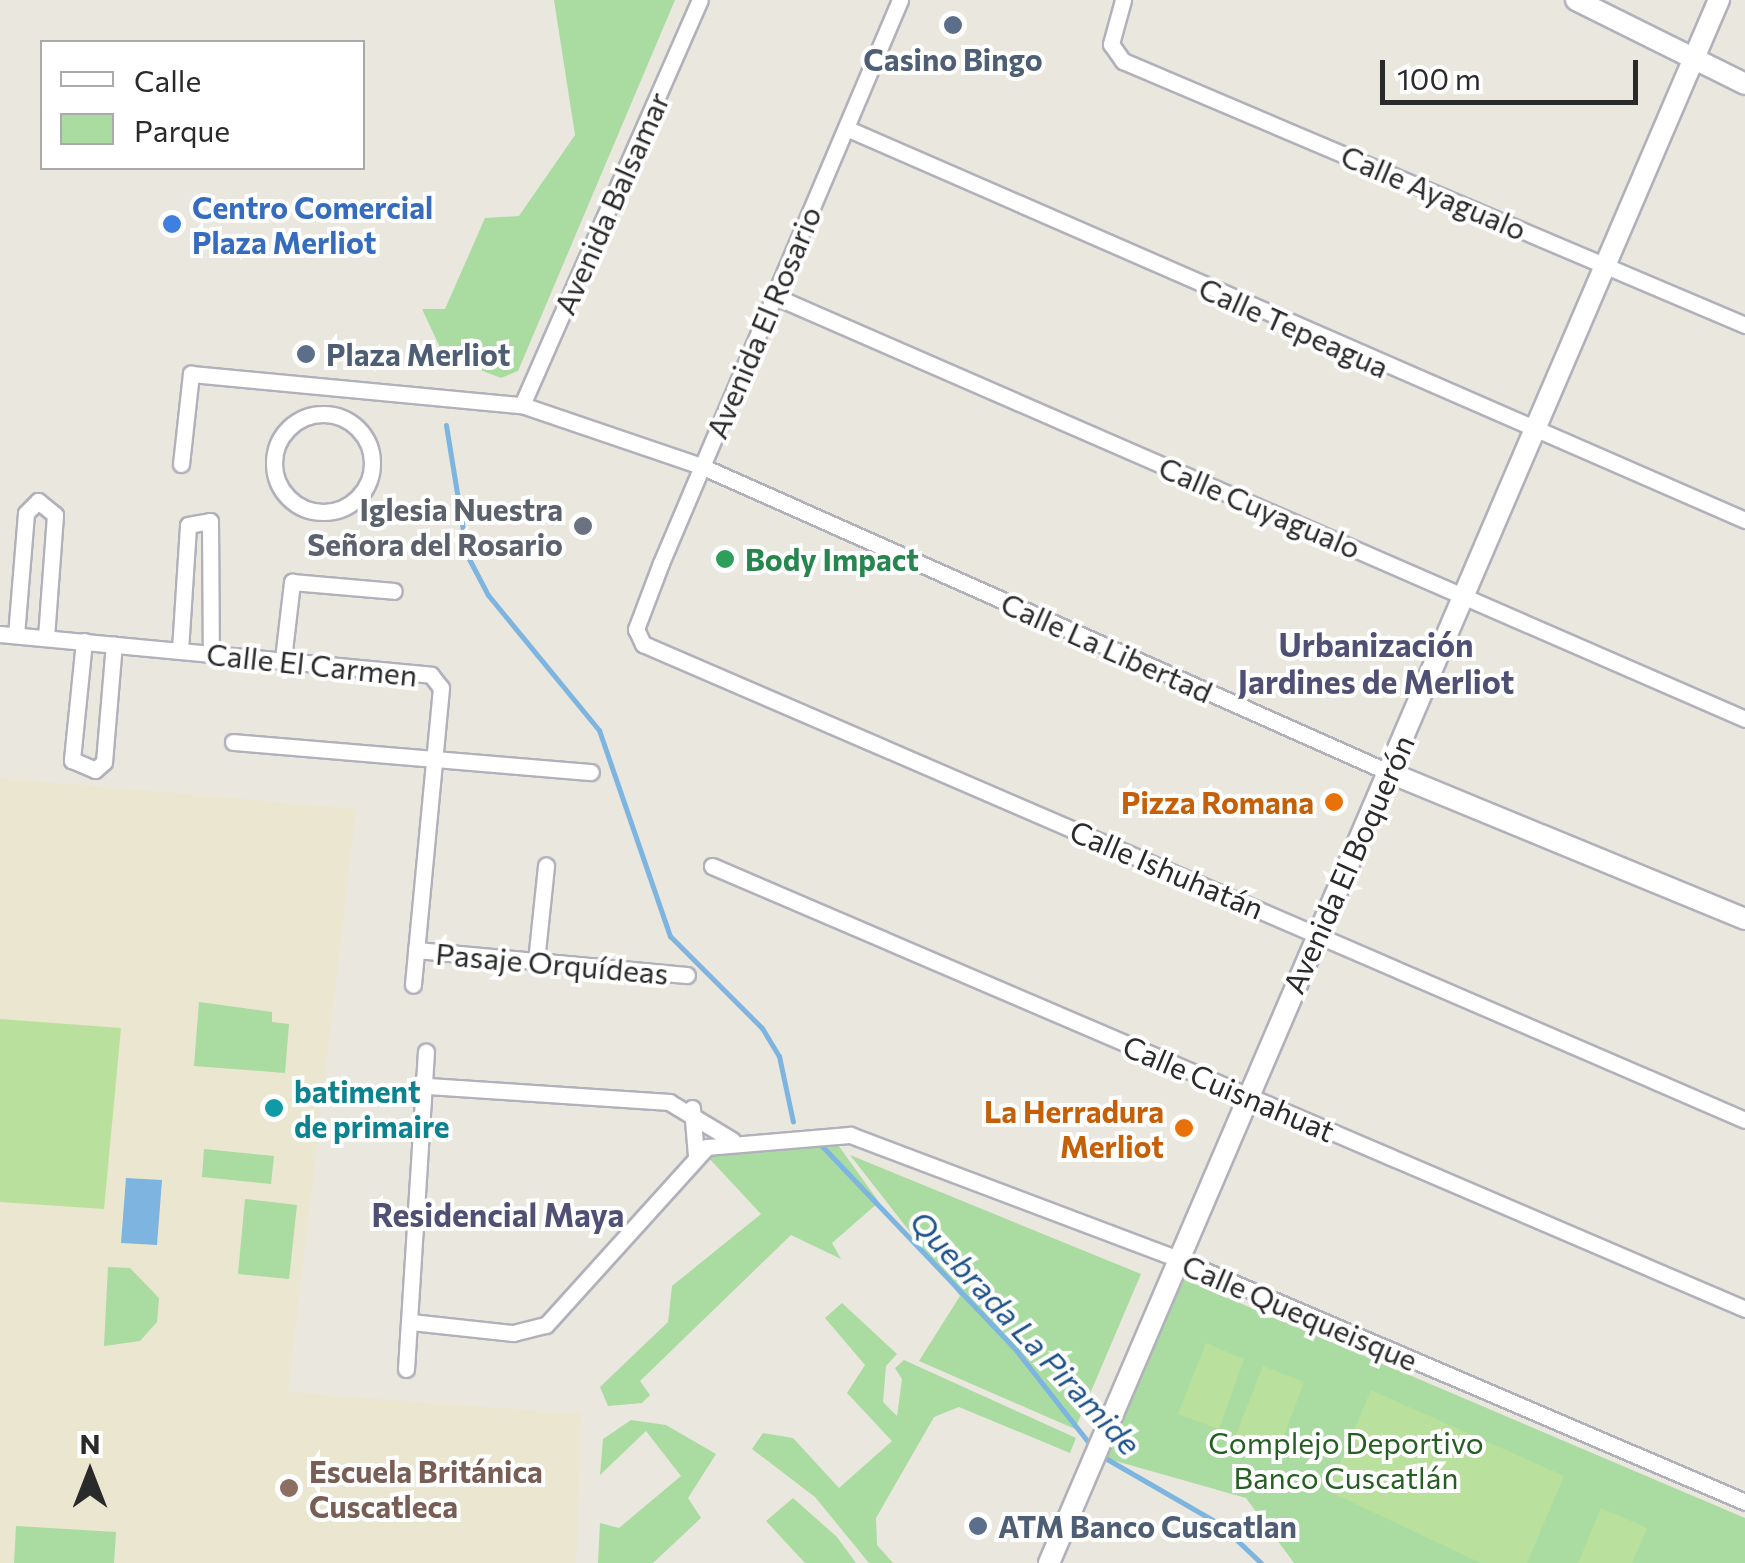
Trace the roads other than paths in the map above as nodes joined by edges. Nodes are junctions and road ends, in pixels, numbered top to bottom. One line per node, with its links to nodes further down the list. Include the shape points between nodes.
1 (700, 0): 13 (street, Avenida Balsamar)
2 (900, 0): 8 (street, Avenida El Rosario)
3 (1123, 0): 9 (street, Calle Ayagualo, via 1111,44 1123,61)
4 (1576, 0): 6 (street)
5 (1719, 0): 6 (street, Avenida El Boquerón)
6 (1696, 58): 7 (street); 9 (street, Avenida El Boquerón)
7 (1745, 84)
8 (846, 128): 10 (street, Avenida El Rosario); 15 (street, Calle Tepeagua)
9 (1608, 264): 11 (street, Calle Ayagualo); 15 (street, Avenida El Boquerón)
10 (774, 296): 17 (street, Avenida El Rosario); 20 (street, Calle Cuyagualo)
11 (1745, 324)
12 (322, 386): 13 (street, Calle La Libertad); 14 (street); 16 (street, Calle La Libertad, via 191,374)
13 (522, 406): 17 (street, Calle La Libertad)
14 (321, 413): 14 (street, via 282,435 273,468 287,498 332,512 369,483 372,451 355,424)
15 (1534, 433): 18 (street, Calle Tepeagua); 20 (street, Avenida El Boquerón)
16 (182, 464)
17 (701, 466): 25 (street, Avenida El Rosario, via 638,620); 33 (street, Calle La Libertad)
18 (1745, 520)
19 (394, 591): 28 (street, via 292,582)
20 (1465, 596): 29 (street, Calle Cuyagualo); 33 (street, Avenida El Boquerón)
21 (8, 634): 22 (street, Calle El Carmen); 22 (street, via 26,513 38,502 55,516)
22 (46, 638): 23 (street, Calle El Carmen)
23 (84, 641): 24 (street, Calle El Carmen); 24 (street, via 72,760 96,770)
24 (114, 644): 26 (street, Calle El Carmen)
25 (643, 644): 37 (street, Calle Ishuhatán)
26 (180, 650): 27 (street, Calle El Carmen); 27 (street, via 188,525 210,522)
27 (211, 653): 28 (street, Calle El Carmen)
28 (283, 659): 31 (street, Calle El Carmen, via 431,675 441,688)
29 (1745, 719)
30 (234, 742): 31 (street)
31 (434, 757): 32 (street); 38 (street, Calle El Carmen)
32 (591, 772)
33 (1388, 772): 36 (street, Calle La Libertad); 37 (street, Avenida El Boquerón)
34 (546, 866): 39 (street)
35 (712, 866): 44 (street, Calle Cuisnahuat)
36 (1745, 919)
37 (1318, 934): 44 (street, Avenida El Boquerón); 46 (street, Calle Ishuhatán)
38 (416, 950): 39 (street, Pasaje Orquídeas); 41 (street, Calle El Carmen)
39 (536, 961): 40 (street, Pasaje Orquídeas)
40 (687, 975)
41 (412, 985)
42 (426, 1052): 43 (street)
43 (428, 1086): 45 (street); 51 (street)
44 (1245, 1095): 49 (street, Avenida El Boquerón); 50 (street, Calle Cuisnahuat)
45 (692, 1108): 47 (street); 48 (street)
46 (1745, 1120)
47 (732, 1140): 48 (street); 49 (street, Calle Quequeisque, via 850,1135)
48 (696, 1156): 51 (street, via 546,1325 514,1333)
49 (1175, 1258): 53 (street, Calle Quequeisque); 54 (street, Avenida El Boquerón)
50 (1745, 1309)
51 (411, 1322): 52 (street)
52 (406, 1369)
53 (1745, 1502)
54 (1050, 1563)

